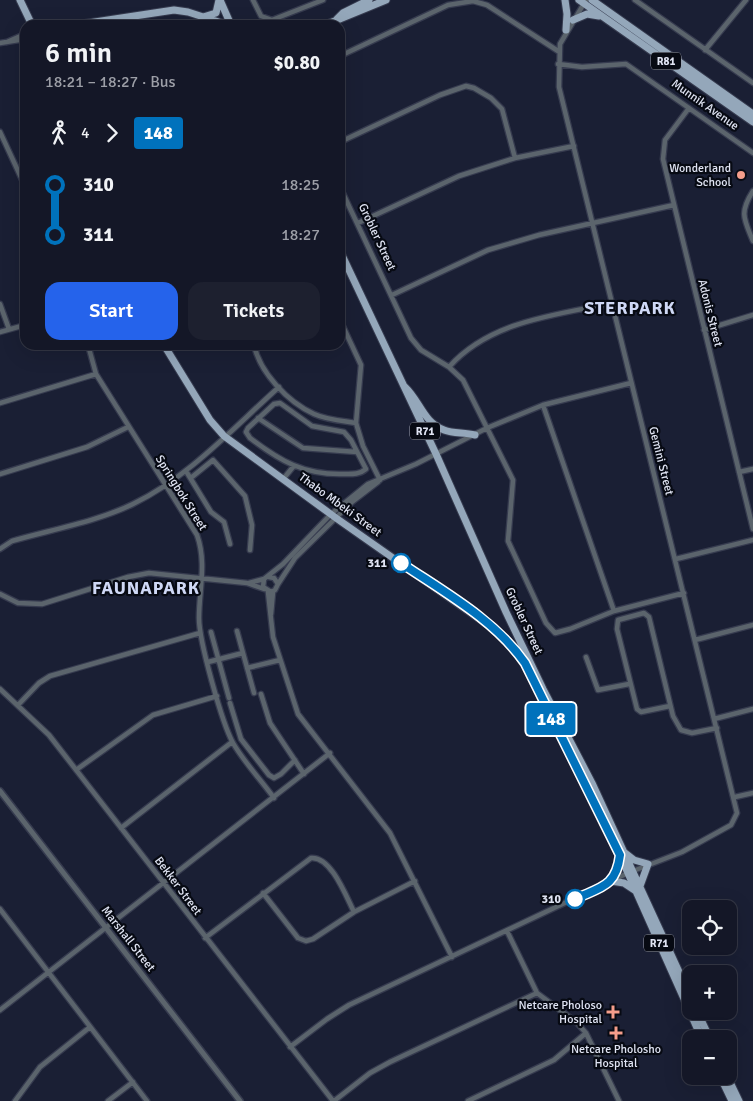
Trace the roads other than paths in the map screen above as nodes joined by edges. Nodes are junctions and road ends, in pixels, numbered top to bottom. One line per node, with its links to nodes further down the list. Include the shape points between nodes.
1 (20, 0): 15 (main road)
2 (220, 0): 12 (main road, via 216,13); 18 (main road)
3 (253, 0): 4 (street, via 261,16 274,20)
4 (323, 0)
5 (369, 0): 13 (main road)
6 (386, 0): 13 (main road)
7 (565, 0): 20 (main road, via 568,14)
8 (592, 0): 31 (main road, Munnik Avenue / R81)
9 (635, 0): 25 (street)
10 (583, 1): 14 (main road, Munnik Avenue / R81); 19 (street, Gemini Street)
11 (744, 1): 25 (street)
12 (200, 17): 16 (main road, via 174,10); 17 (main road)
13 (337, 19)
14 (606, 19): 19 (main road, via 587,14); 32 (main road, Munnik Avenue / R81)
15 (30, 20)
16 (136, 20)
17 (211, 20)
18 (228, 20)
19 (573, 20): 20 (street, Gemini Street)
20 (566, 30): 26 (street, Gemini Street)
21 (20, 36): 23 (street)
22 (20, 40): 23 (street)
23 (7, 42): 24 (street)
24 (0, 44)
25 (705, 50): 29 (street)
26 (558, 51): 27 (street, via 487,5 473,1 448,5); 28 (street, Gemini Street)
27 (345, 54)
28 (558, 64): 30 (street, Munnik Avenue, via 582,67 626,64); 35 (street, Gemini Street, via 559,87)
29 (753, 84)
30 (689, 108): 36 (street, Munnik Avenue); 41 (street, Adonis Street, via 662,145)
31 (753, 114)
32 (753, 122)
33 (0, 132): 38 (street)
34 (345, 140): 37 (street, via 466,86 491,98 502,109)
35 (574, 146): 37 (street); 43 (street, Gemini Street)
36 (753, 153)
37 (515, 158): 42 (street, via 449,180)
38 (20, 175)
39 (753, 191): 44 (street, via 743,212)
40 (345, 197): 42 (street, Grobler Street)
41 (674, 205): 43 (street); 52 (street, Adonis Street)
42 (358, 223): 46 (street, Grobler Street)
43 (593, 224): 46 (street, via 482,252); 47 (street, Gemini Street)
44 (753, 241)
45 (345, 262): 60 (main road, Grobler Street / R71)
46 (392, 295): 58 (street, Grobler Street, via 418,347)
47 (613, 303): 58 (street, via 540,318 505,329 473,344); 61 (street, Gemini Street)
48 (0, 304): 51 (street)
49 (753, 316): 52 (street)
50 (20, 326): 51 (street)
51 (8, 330): 54 (street)
52 (704, 330): 76 (street, Adonis Street)
53 (345, 331): 66 (street, via 362,370)
54 (0, 332)
55 (89, 350): 59 (street, Springbok Street)
56 (167, 350): 70 (main road, Thabo Mbeki Street / R71, via 210,420)
57 (256, 350): 62 (street)
58 (449, 367): 68 (street, Grobler Street, via 463,380)
59 (96, 374): 63 (street); 67 (street, Springbok Street)
60 (402, 383): 69 (main road, via 434,424 449,432); 72 (main road, Grobler Street / R71)
61 (631, 383): 64 (street); 88 (street, Gemini Street)
62 (278, 387): 66 (street, via 315,414); 70 (street)
63 (0, 404)
64 (543, 406): 68 (street); 96 (street)
65 (258, 418): 71 (street, via 303,448); 71 (street, via 274,404 280,403 312,426 344,432); 73 (street, via 246,434)
66 (356, 423): 80 (street)
67 (128, 427): 77 (street, via 87,447); 81 (street, Springbok Street)
68 (487, 428): 69 (street); 96 (street, Grobler Street, via 514,484 507,536 509,546 546,623 555,633)
69 (474, 435): 72 (street)
70 (224, 436): 75 (street); 79 (main road, Thabo Mbeki Street / R71)
71 (358, 452): 73 (street, via 366,468 357,473 324,473)
72 (436, 454): 80 (street); 97 (main road, Grobler Street / R71)
73 (293, 467): 79 (street)
74 (753, 469): 76 (street)
75 (186, 471): 78 (street); 81 (street)
76 (738, 472): 83 (street, Adonis Street)
77 (0, 474)
78 (192, 477): 85 (street, via 211,512 224,522); 87 (street, via 213,460 241,488 250,510)
79 (284, 478): 82 (main road, Thabo Mbeki Street / R71)
80 (380, 480): 82 (street)
81 (164, 485): 86 (street, via 126,507 12,541); 90 (street, Springbok Street, via 197,535 202,551)
82 (334, 516): 89 (street); 92 (street, via 295,558); 108 (main road, Thabo Mbeki Street / R71, via 487,624 508,641)
83 (753, 529)
84 (753, 540): 88 (street)
85 (230, 544)
86 (0, 549)
87 (250, 550)
88 (676, 559): 94 (street, Gemini Street)
89 (267, 578): 91 (street); 92 (street, via 274,578); 93 (street)
90 (202, 579): 91 (street); 95 (street, via 159,573 140,574 38,604 18,603); 101 (street, Springbok Street)
91 (248, 583): 93 (street)
92 (278, 584): 93 (street)
93 (268, 591): 106 (street)
94 (684, 593): 96 (street); 102 (street, Gemini Street)
95 (0, 594)
96 (614, 610)
97 (506, 612): 108 (main road); 115 (main road, Grobler Street / R71)
98 (753, 625): 102 (street)
99 (237, 631): 103 (street)
100 (211, 632): 105 (street)
101 (200, 633): 107 (street, Springbok Street); 116 (street, via 50,676 38,682)
102 (695, 640): 119 (street, Gemini Street)
103 (243, 653): 105 (street); 109 (street)
104 (586, 657): 110 (street, via 598,690)
105 (219, 659): 107 (street); 123 (street, via 243,743 268,775 274,778)
106 (280, 660): 109 (street); 122 (street, via 298,714)
107 (208, 662): 114 (street, Springbok Street)
108 (525, 663): 115 (main road); 131 (main road, Grobler Street / R71)
109 (247, 668): 112 (street)
110 (630, 684): 117 (street, via 639,711); 117 (street, via 617,624 622,618 644,613 650,619)
111 (0, 689): 116 (street, Bekker Street)
112 (254, 693)
113 (261, 694): 123 (street, via 270,723)
114 (217, 696): 121 (street, Springbok Street); 124 (street, via 153,715)
115 (546, 696): 131 (main road, Grobler Street / R71, via 592,783)
116 (18, 705): 124 (street, Bekker Street, via 49,735)
117 (670, 706): 120 (street, via 675,721 684,732)
118 (753, 710): 119 (street)
119 (714, 719): 120 (street, Gemini Street)
120 (717, 728): 129 (street, Gemini Street)
121 (232, 742): 128 (street, Springbok Street); 130 (street)
122 (330, 753): 125 (street); 134 (street, via 390,832)
123 (295, 760): 125 (street)
124 (76, 770): 130 (street, Bekker Street)
125 (304, 774): 128 (street)
126 (0, 791): 141 (street, Marshall Street)
127 (753, 793): 129 (street)
128 (274, 798): 136 (street)
129 (735, 798): 132 (street, Gemini Street, via 737,813 731,825 682,852)
130 (121, 828): 136 (street, Bekker Street)
131 (622, 853): 132 (main road); 133 (main road, Grobler Street / R71); 135 (main road)
132 (648, 864): 133 (street, Gemini Street); 137 (main road)
133 (630, 872): 135 (street, Gemini Street); 137 (main road, Grobler Street / R71)
134 (415, 881): 140 (street); 144 (street)
135 (611, 881): 137 (main road); 142 (street, Gemini Street)
136 (164, 883): 141 (street); 143 (street, Bekker Street)
137 (638, 889): 146 (main road, Grobler Street / R71); 150 (main road, Grobler Street / R71)
138 (263, 893): 140 (street, via 302,940 313,939); 140 (street, via 302,862 316,857 329,867); 143 (street)
139 (0, 909): 145 (street)
140 (354, 912)
141 (106, 927): 145 (street); 159 (street, Marshall Street)
142 (507, 931): 144 (street, Gemini Street); 147 (street)
143 (205, 938): 152 (street, Bekker Street)
144 (452, 957): 152 (street, Gemini Street, via 348,1006)
145 (48, 972): 148 (street); 149 (street)
146 (682, 979)
147 (537, 993): 151 (street); 160 (street, via 390,1062)
148 (0, 1010)
149 (90, 1027): 153 (street); 156 (street, via 40,1067)
150 (698, 1030)
151 (586, 1033): 161 (street, via 554,1060); 162 (street)
152 (290, 1047): 160 (street, Bekker Street)
153 (133, 1082): 157 (street); 158 (street)
154 (724, 1085): 163 (main road)
155 (731, 1085): 164 (main road)
156 (15, 1101)
157 (108, 1101)
158 (148, 1101)
159 (240, 1101)
160 (334, 1101)
161 (468, 1101)
162 (619, 1101)
163 (732, 1101)
164 (739, 1101)

